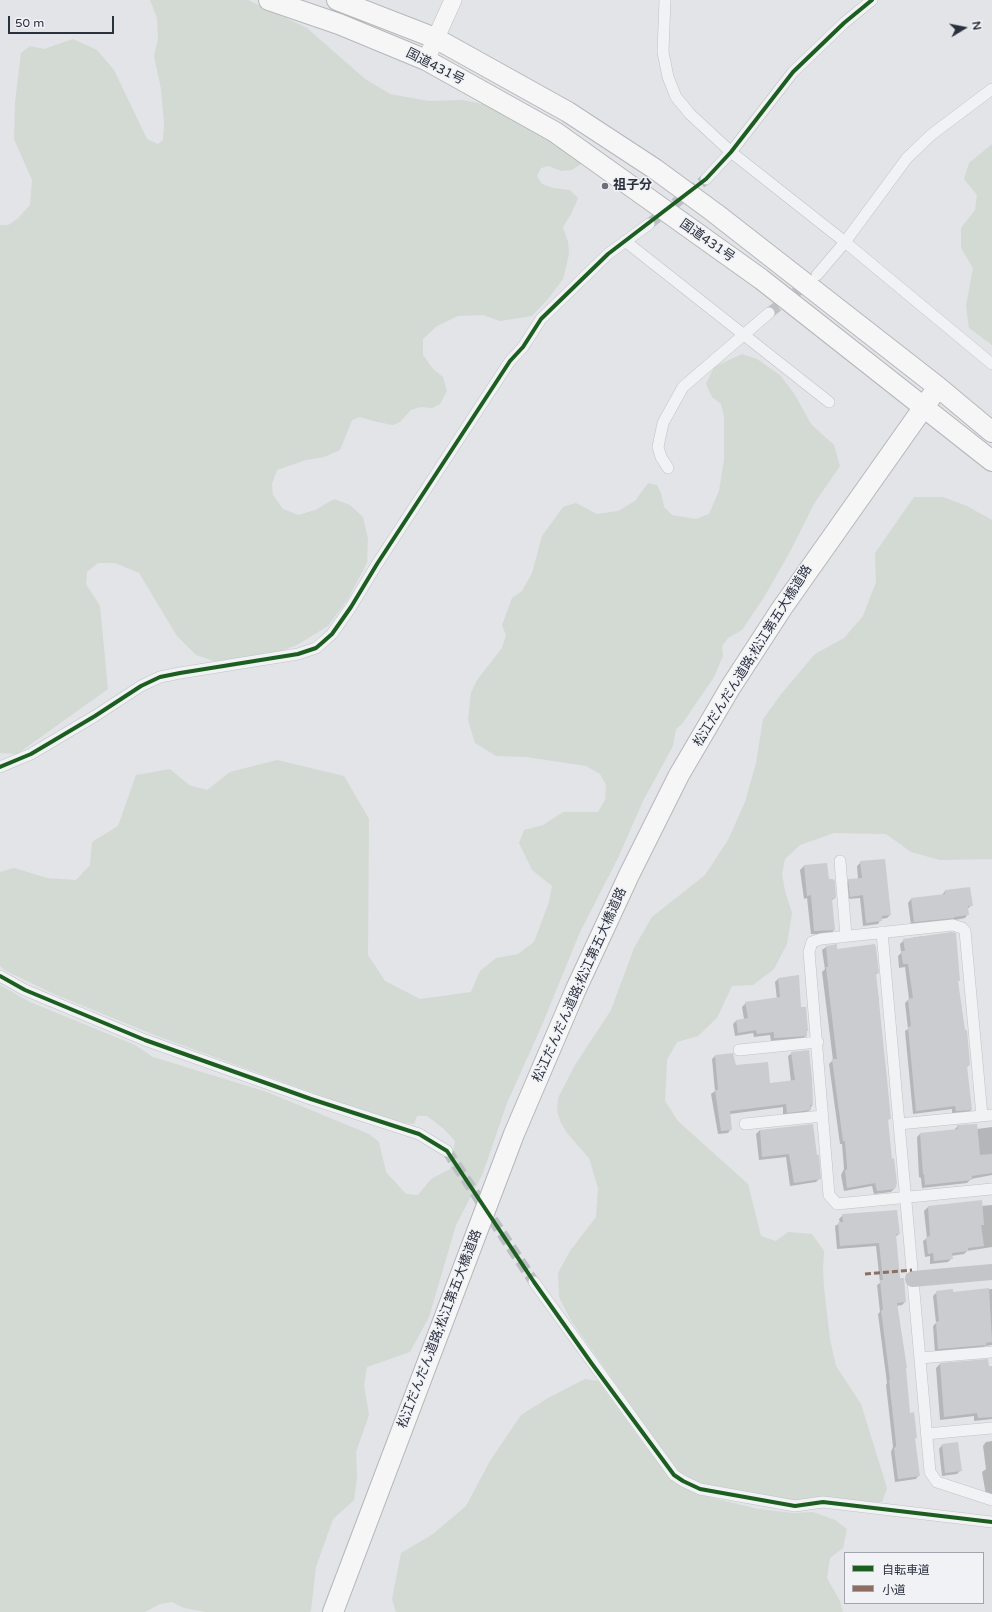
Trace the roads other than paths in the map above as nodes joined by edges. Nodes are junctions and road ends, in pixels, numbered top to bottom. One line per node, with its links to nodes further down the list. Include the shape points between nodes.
1 (269, 0): 7 (highway, 国道431号, via 339,24)
2 (337, 0): 6 (highway, 国道431号)
3 (453, 0): 6 (main road)
4 (665, 0): 9 (street, via 663,52 668,77 676,97 690,114)
5 (872, 0): 9 (street, via 792,72)
6 (435, 38): 7 (main road); 17 (highway, 国道431号, via 568,112 655,169)
7 (426, 60): 19 (highway, 国道431号, via 555,132 761,279)
8 (992, 89): 13 (street, via 931,135 907,158)
9 (731, 152): 10 (street); 13 (street)
10 (706, 179)
11 (649, 224): 12 (street)
12 (625, 241): 18 (street); 23 (street, via 608,254 541,319 377,564 352,607 332,634 316,648 298,654 160,677 141,686 31,754)
13 (845, 242): 14 (street); 16 (street)
14 (817, 275)
15 (769, 313): 22 (street, via 683,387 663,423 658,447 660,457)
16 (992, 364)
17 (938, 387): 19 (highway, 松江だんだん道路;松江第五大橋道路); 20 (highway, 国道431号)
18 (829, 402)
19 (924, 406): 21 (highway, 国道431号); 46 (highway, 松江だんだん道路;松江第五大橋道路, via 786,602 730,688 679,775 629,875 576,989 514,1134)
20 (992, 432)
21 (992, 461)
22 (668, 468)
23 (0, 767)
24 (840, 861): 26 (street)
25 (882, 932): 26 (street); 30 (street, via 953,925 965,931); 33 (street)
26 (846, 936): 28 (street, via 816,940 810,947)
27 (0, 976): 34 (street, via 25,990 146,1040 418,1134)
28 (818, 1042): 29 (street); 31 (street)
29 (739, 1050)
30 (987, 1115): 33 (street)
31 (822, 1116): 32 (street); 36 (street, via 829,1195 837,1204)
32 (744, 1124)
33 (899, 1124): 36 (street)
34 (447, 1152)
35 (992, 1189): 36 (street)
36 (906, 1197): 38 (street)
37 (992, 1272): 38 (street)
38 (913, 1279): 41 (street)
39 (534, 1282): 45 (street, via 674,1475 683,1481 700,1489 795,1506 823,1502)
40 (992, 1352): 41 (street)
41 (920, 1358): 43 (street)
42 (992, 1428): 43 (street)
43 (926, 1434): 44 (street, via 930,1472 937,1482)
44 (992, 1500)
45 (992, 1522)
46 (333, 1612)

